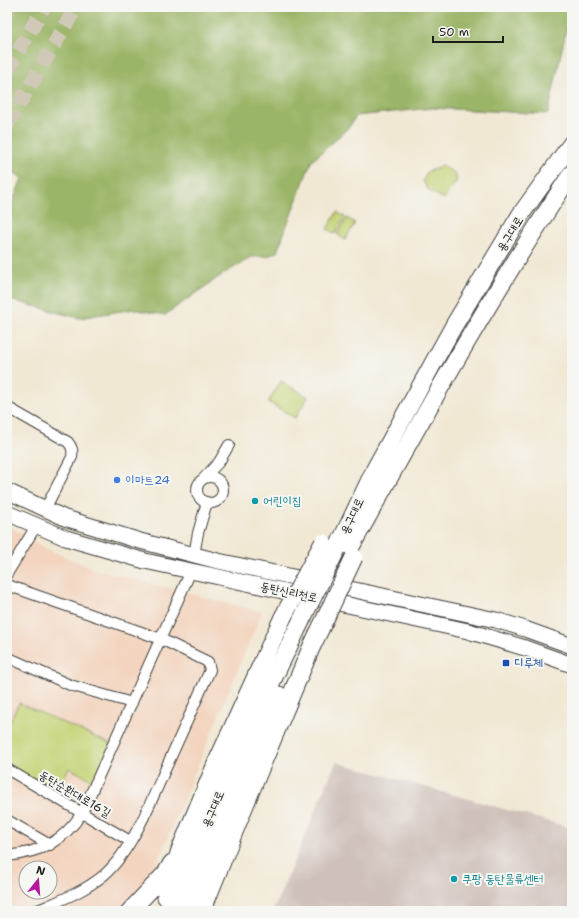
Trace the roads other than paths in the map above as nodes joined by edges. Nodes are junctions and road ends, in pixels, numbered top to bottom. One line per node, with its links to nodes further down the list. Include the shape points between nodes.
1 (572, 143): 10 (highway, 용구대로, via 522,214 453,327 376,467)
2 (572, 173): 10 (highway, 용구대로)
3 (7, 407): 11 (street, via 68,442 73,450 72,457)
4 (229, 445): 5 (street)
5 (219, 462): 6 (street); 7 (street)
6 (203, 479): 7 (street, via 212,477); 9 (street, via 198,485 198,494)
7 (219, 481): 9 (street, via 222,488 221,496 215,502)
8 (7, 491): 11 (main road, 동탄신리천로)
9 (207, 502): 15 (street)
10 (365, 504): 14 (highway); 14 (highway, 용구대로)
11 (45, 509): 15 (main road, 동탄신리천로, via 65,518)
12 (7, 513): 13 (main road, 동탄신리천로)
13 (36, 526): 16 (main road, 동탄신리천로, via 98,548); 17 (street)
14 (340, 551): 19 (highway, 용구대로, bridge); 30 (highway, bridge, via 283,618)
15 (194, 555): 16 (main road); 21 (main road, 동탄신리천로, via 490,619)
16 (191, 571): 20 (street); 23 (main road, 동탄신리천로, via 468,631)
17 (7, 574)
18 (7, 585): 20 (street)
19 (311, 624): 32 (highway); 36 (highway, 용구대로, via 231,766 193,854); 37 (highway, 용구대로, via 206,858)
20 (161, 639): 24 (street); 28 (street, via 208,662 210,670 148,808)
21 (572, 646)
22 (7, 657): 24 (street, via 70,685)
23 (572, 665)
24 (132, 703): 26 (street)
25 (7, 769): 26 (street, 동탄순환대로16길)
26 (82, 813): 28 (street, 동탄순환대로16길); 29 (street, via 68,831)
27 (7, 820): 29 (street)
28 (130, 841): 33 (street, via 116,863 92,884 76,894)
29 (50, 845): 31 (street, via 32,852)
30 (180, 850): 34 (highway, via 166,873); 35 (highway)
31 (7, 856)
32 (207, 908)
33 (32, 911)
34 (130, 911)
35 (162, 911)
36 (172, 911)
37 (186, 911)

